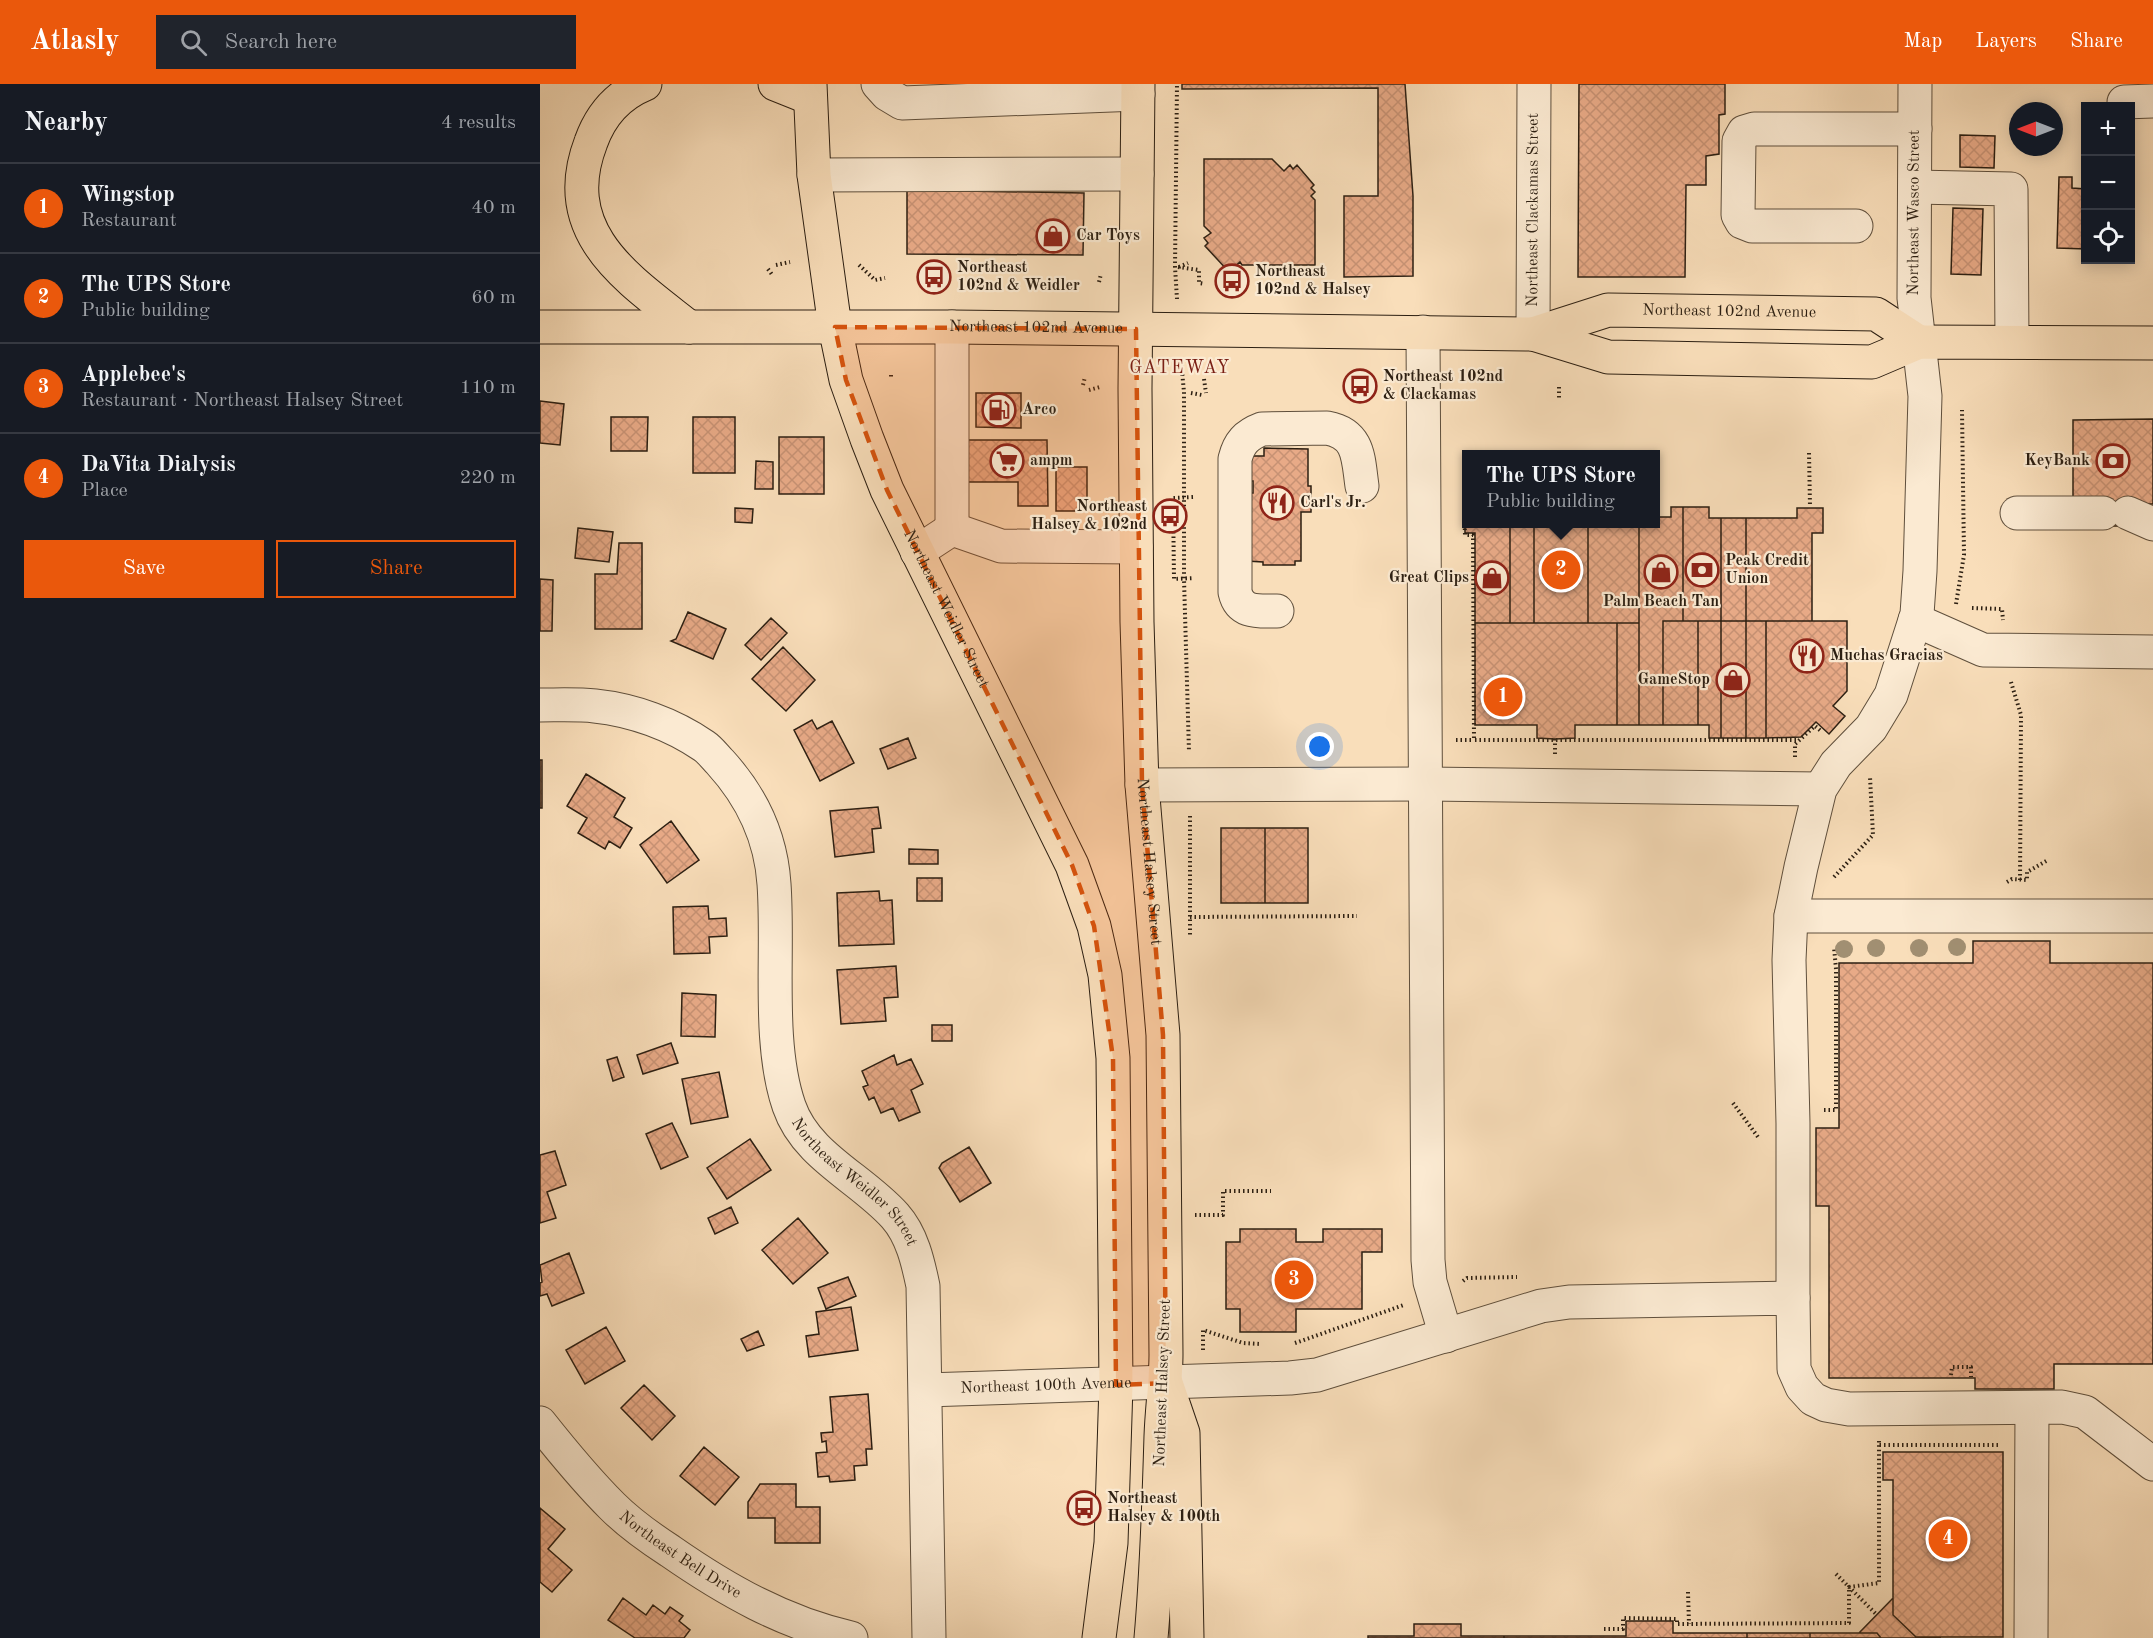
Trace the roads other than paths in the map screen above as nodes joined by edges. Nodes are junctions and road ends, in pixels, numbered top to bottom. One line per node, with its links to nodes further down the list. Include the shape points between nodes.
1 (645, 84): 15 (main road, via 611,105 596,127 582,175 587,220 600,248 623,275)
2 (775, 84): 8 (main road)
3 (878, 84): 7 (street, via 902,103)
4 (1534, 84): 20 (street, Northeast Clackamas Street)
5 (1916, 84): 9 (street, Northeast Wasco Street)
6 (1138, 89): 7 (street); 10 (main road, Northeast Halsey Street)
7 (1081, 90)
8 (810, 91): 11 (main road, Northeast Weidler Street)
9 (1915, 129): 12 (street, Northeast Wasco Street); 13 (street, via 1744,132 1739,141 1738,215 1742,222 1752,226)
10 (1137, 174): 11 (street); 18 (main road, Northeast Halsey Street)
11 (814, 175): 16 (main road, Northeast Weidler Street)
12 (1915, 188): 21 (street, Northeast Wasco Street, via 1914,298); 22 (street, via 2011,189)
13 (1856, 226)
14 (540, 327): 15 (main road, Northeast 102nd Avenue)
15 (689, 327): 16 (main road, Northeast 102nd Avenue)
16 (835, 327): 17 (main road, Northeast 102nd Avenue); 29 (main road, Northeast Weidler Street, via 846,380 867,439)
17 (952, 327): 18 (main road, Northeast 102nd Avenue); 27 (street)
18 (1136, 329): 19 (main road, Northeast 102nd Avenue); 28 (main road, Northeast Halsey Street)
19 (1423, 332): 20 (main road, Northeast 102nd Avenue); 34 (street)
20 (1533, 334): 21 (main road, Northeast 102nd Avenue, via 1608,357 1872,362); 21 (main road, Northeast 102nd Avenue, via 1608,310 1876,314)
21 (1919, 342): 22 (main road, Northeast 102nd Avenue); 31 (street, Northeast Wasco Street, via 1925,396)
22 (2012, 342): 23 (main road, Northeast 102nd Avenue)
23 (2153, 343)
24 (1362, 486): 30 (street, via 1354,443 1337,430 1262,429 1244,439 1235,459 1234,592 1239,603 1249,610)
25 (2017, 513): 26 (street)
26 (2128, 517)
27 (952, 529): 28 (street, via 1001,546); 29 (street)
28 (1136, 547): 35 (main road, Northeast Halsey Street)
29 (917, 552): 42 (main road, Northeast Weidler Street, via 1067,855 1094,926 1105,975 1113,1058)
30 (1277, 611)
31 (1915, 620): 32 (street, via 1983,650); 36 (street, Northeast Wasco Street, via 1891,695 1871,728 1836,764)
32 (2153, 652)
33 (540, 705): 43 (street, Northeast Weidler Street, via 594,705 662,723 706,747 734,777 756,812 768,845 774,883 777,1040 789,1107 804,1135 896,1217 915,1251 923,1286)
34 (1427, 784): 35 (street); 36 (street); 40 (street, via 1428,1260 1430,1282)
35 (1142, 785): 41 (main road, Northeast Halsey Street, via 1162,1035)
36 (1820, 789): 37 (street, Northeast Wasco Street)
37 (1791, 916): 38 (street); 39 (street, Northeast Wasco Street)
38 (2153, 916)
39 (1793, 1298): 40 (street, Northeast 100th Avenue, via 1569,1302 1542,1306); 44 (street, Northeast Wasco Street, via 1794,1369 1802,1387 1826,1405 1850,1409)
40 (1446, 1336): 41 (street, Northeast 100th Avenue, via 1317,1375)
41 (1166, 1383): 42 (street, Northeast 100th Avenue); 50 (main road, Northeast Halsey Street); 51 (main road, via 1183,1433)
42 (1116, 1385): 43 (street, Northeast 100th Avenue); 49 (main road, via 1111,1543)
43 (926, 1390): 48 (street, Northeast Weidler Street)
44 (2032, 1408): 46 (street, Northeast Wasco Street, via 2062,1407 2085,1412); 52 (street)
45 (540, 1423): 47 (street, Northeast Bell Drive, via 614,1508 656,1542 765,1609 819,1631)
46 (2153, 1464)
47 (850, 1638)
48 (929, 1638)
49 (1099, 1638)
50 (1151, 1638)
51 (1187, 1638)
52 (2031, 1638)

